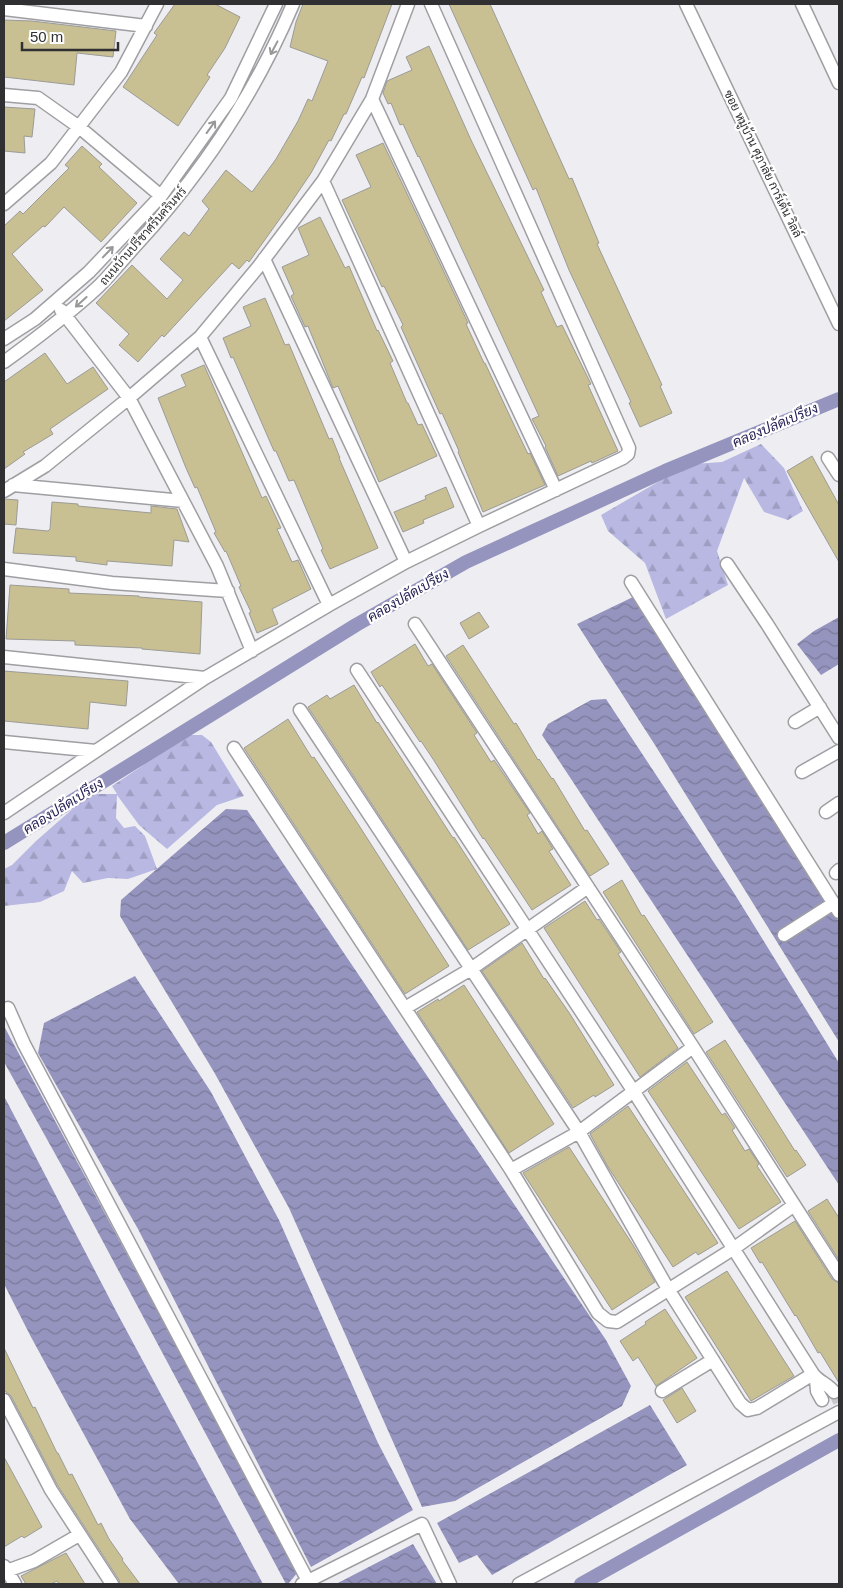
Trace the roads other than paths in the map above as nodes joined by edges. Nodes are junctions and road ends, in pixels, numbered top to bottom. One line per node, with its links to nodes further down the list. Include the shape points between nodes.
1 (157, 4): 9 (street)
2 (276, 4): 16 (street, ถนนบ้านปรีชาศรีนครินทร์, one-way to 2, via 231,98)
3 (293, 4): 20 (street, ถนนบ้านปรีชาศรีนครินทร์, one-way to 20, via 277,42 243,105 211,154 169,209 100,285)
4 (408, 4): 12 (street)
5 (431, 4): 29 (street, via 629,448 623,458)
6 (686, 4): 21 (street, ซอย หมู่บ้าน ศุภาลัย การ์เด้น วิลล์)
7 (802, 4): 10 (street)
8 (4, 9): 9 (street)
9 (146, 26): 13 (street, via 121,72)
10 (839, 83)
11 (4, 95): 13 (street, via 38,98)
12 (372, 99): 14 (street); 29 (street)
13 (79, 127): 15 (street, via 51,163); 16 (street)
14 (323, 181): 18 (street); 31 (street)
15 (10, 192): 17 (street)
16 (161, 196): 19 (street, ถนนบ้านปรีชาศรีนครินทร์, one-way to 16, via 89,272)
17 (4, 204)
18 (264, 259): 22 (street); 32 (street)
19 (55, 302): 20 (street); 23 (street, ถนนบ้านปรีชาศรีนครินทร์)
20 (65, 316): 24 (street, ถนนบ้านปรีชาศรีนครินทร์); 25 (street)
21 (839, 324)
22 (200, 337): 25 (street); 37 (street)
23 (4, 339)
24 (4, 362)
25 (129, 398): 28 (street, via 45,466); 30 (street)
26 (828, 458): 27 (street)
27 (839, 475)
28 (8, 488): 30 (street)
29 (556, 490): 31 (street)
30 (183, 501): 36 (street)
31 (479, 526): 32 (street)
32 (406, 562): 37 (street)
33 (727, 564): 43 (street)
34 (4, 569): 36 (street, via 112,583)
35 (631, 582): 56 (street)
36 (228, 591): 39 (street)
37 (329, 605): 39 (street)
38 (416, 624): 55 (street)
39 (252, 651): 42 (street)
40 (4, 657): 42 (street)
41 (357, 670): 57 (street)
42 (205, 678): 49 (street)
43 (820, 707): 45 (street); 46 (street)
44 (300, 710): 59 (street)
45 (795, 722)
46 (839, 738)
47 (4, 742): 49 (street)
48 (234, 748): 61 (street)
49 (96, 751): 54 (street)
50 (839, 751): 51 (street)
51 (802, 772)
52 (839, 803): 53 (street)
53 (826, 812)
54 (4, 813)
55 (588, 887): 57 (street); 62 (street)
56 (836, 907): 58 (street)
57 (528, 930): 59 (street); 63 (street)
58 (784, 935)
59 (471, 969): 61 (street); 64 (street)
60 (8, 1008): 78 (street)
61 (405, 1008): 65 (street)
62 (693, 1048): 63 (street); 66 (street)
63 (634, 1092): 64 (street); 67 (street)
64 (579, 1132): 65 (street); 69 (street)
65 (511, 1170): 69 (street, via 598,1313 608,1321 617,1322)
66 (793, 1206): 67 (street); 68 (street)
67 (733, 1249): 69 (street); 71 (street)
68 (839, 1275)
69 (668, 1288): 70 (street)
70 (713, 1360): 71 (street, via 740,1403 748,1410); 72 (street)
71 (815, 1377): 73 (street, via 828,1384); 75 (street, via 817,1391)
72 (662, 1391)
73 (834, 1392)
74 (4, 1400): 76 (street, via 51,1490)
75 (830, 1410): 79 (street)
76 (79, 1534): 77 (street, via 34,1561); 81 (street)
77 (4, 1570): 80 (street)
78 (305, 1583): 82 (street, via 422,1524)
79 (523, 1583)
80 (15, 1584)
81 (112, 1584)
82 (450, 1584)

